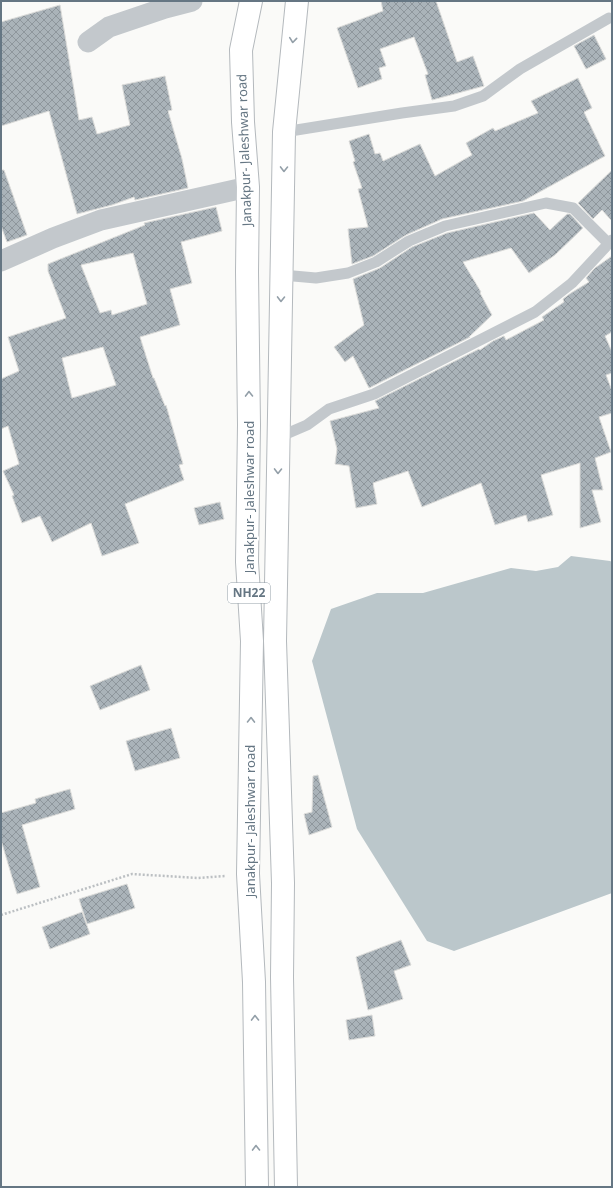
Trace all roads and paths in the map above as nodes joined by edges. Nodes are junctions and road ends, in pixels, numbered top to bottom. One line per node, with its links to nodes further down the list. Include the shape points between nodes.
1 (192, 1): 5 (street, via 109,27)
2 (251, 1): 7 (highway, Janakpur- Jaleshwar road / NH22, via 241,50)
3 (297, 1): 6 (highway, Janakpur- Jaleshwar road / NH22, one-way to 6)
4 (608, 18): 6 (lane, via 520,69 483,96 454,106)
5 (88, 42)
6 (284, 132): 10 (highway, Janakpur- Jaleshwar road / NH22, one-way to 10)
7 (248, 187): 9 (street, via 101,220); 12 (highway, Janakpur- Jaleshwar road / NH22, one-way to 7, via 252,641 247,562)
8 (610, 242): 10 (lane, via 573,208 546,203 445,226 409,241 376,262 348,273 316,278); 11 (lane, via 572,283 535,312 374,394 328,409 307,425)
9 (1, 261)
10 (282, 275): 11 (highway, Janakpur- Jaleshwar road / NH22, one-way to 11)
11 (279, 437): 15 (highway, Janakpur- Jaleshwar road / NH22, one-way to 15, via 274,641 283,883)
12 (248, 874): 13 (path, via 198,878 132,874); 14 (highway, Janakpur- Jaleshwar road / NH22, one-way to 12, via 254,982)
13 (1, 915)
14 (257, 1187)
15 (286, 1187)

